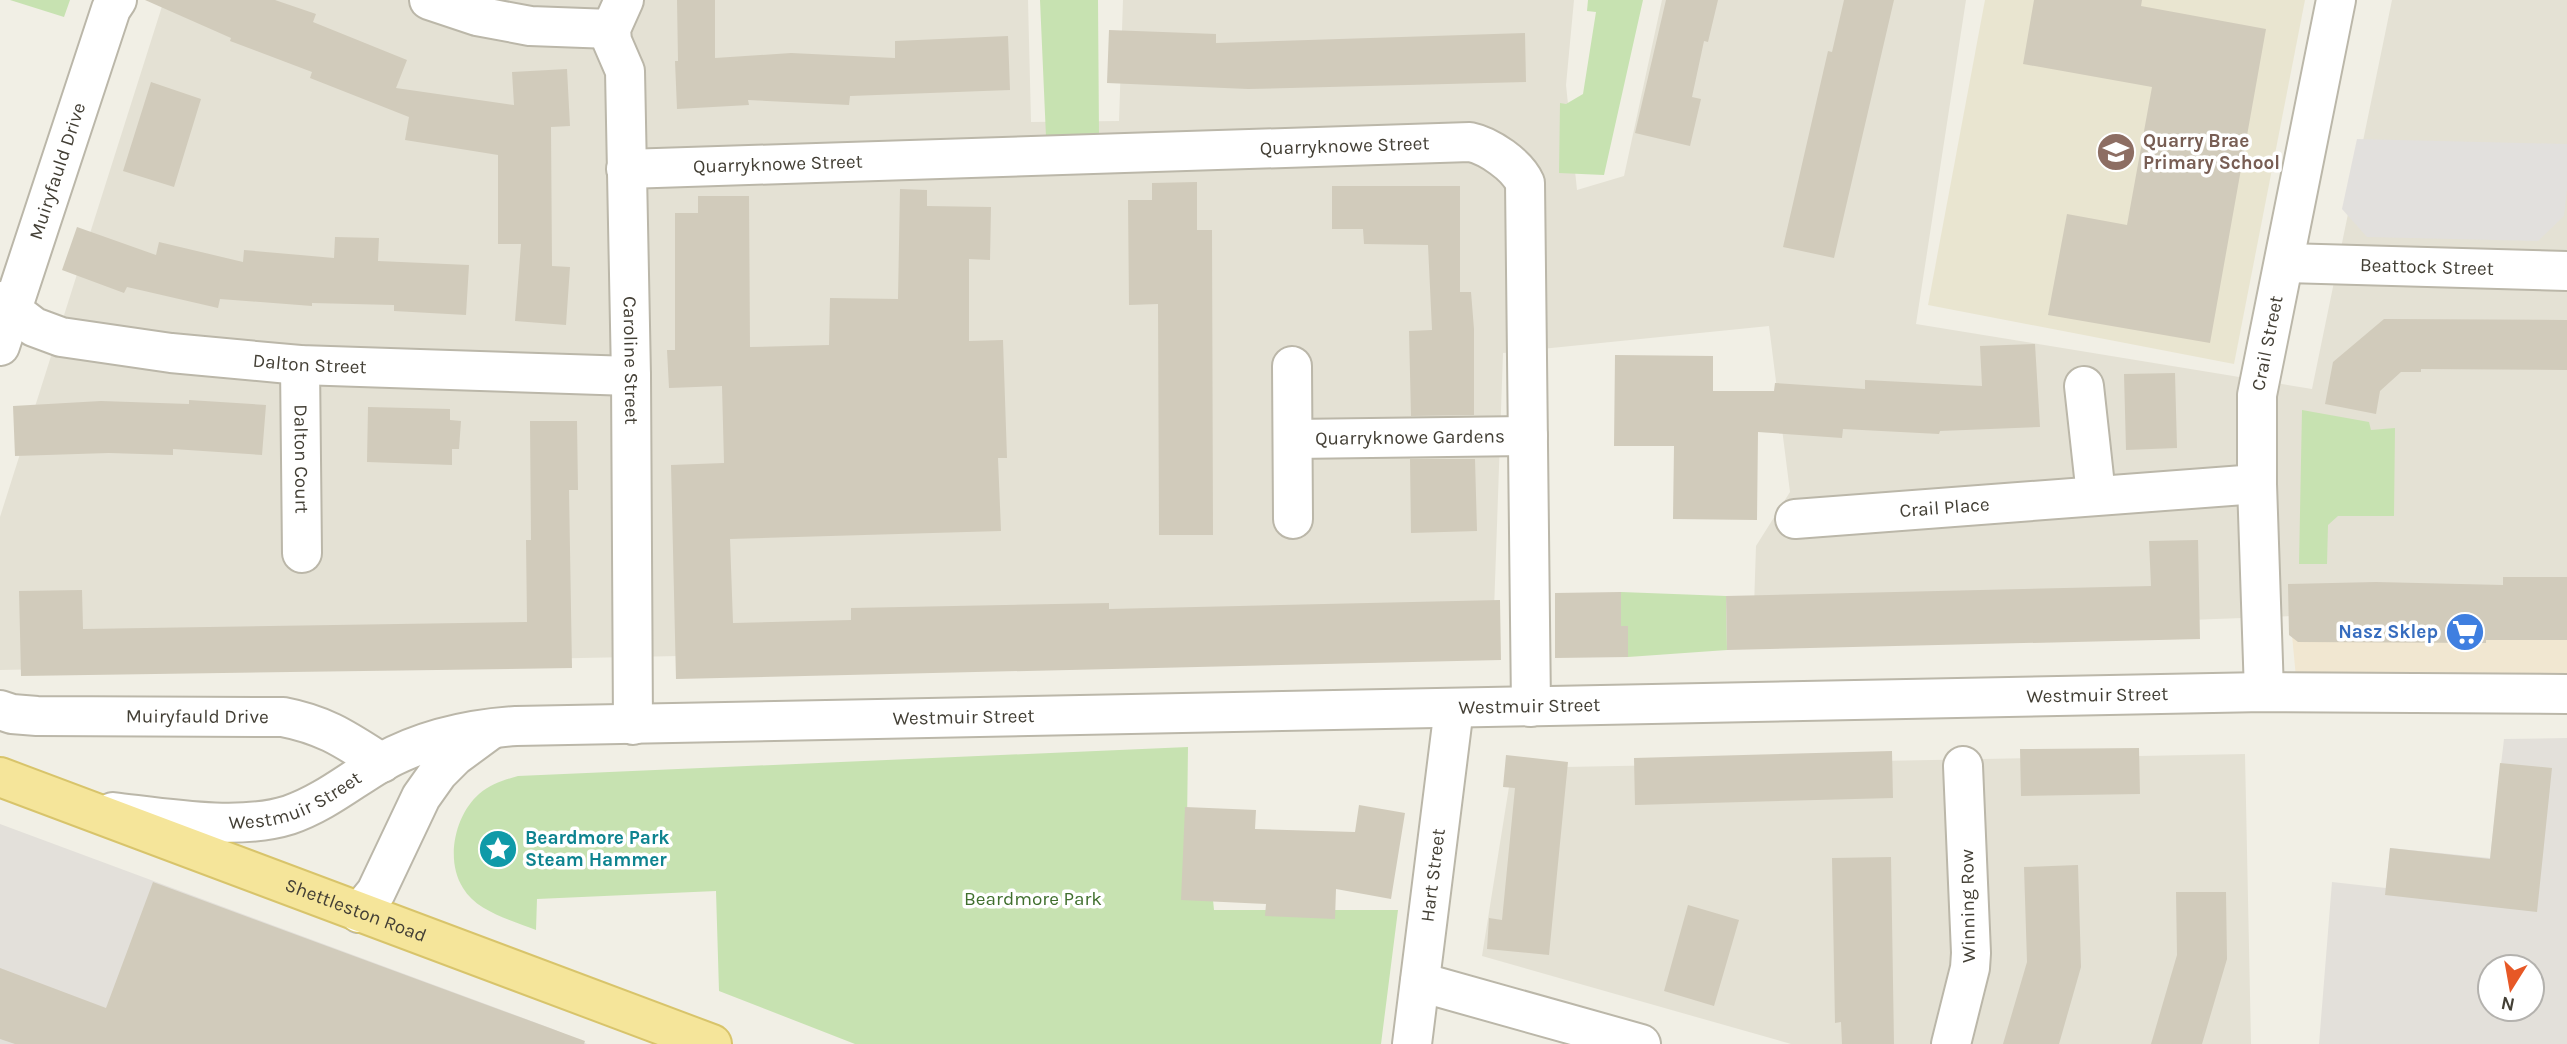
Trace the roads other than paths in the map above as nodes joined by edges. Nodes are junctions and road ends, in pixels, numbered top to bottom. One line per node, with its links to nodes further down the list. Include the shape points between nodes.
1 (117, 0): 8 (street, Muiryfauld Drive)
2 (429, 0): 4 (street, via 477,16 530,26)
3 (2336, 0): 6 (street, Crail Street)
4 (617, 15): 5 (street, Caroline Street, via 612,41 625,71)
5 (626, 169): 12 (street, Caroline Street); 14 (street, Quarryknowe Street, via 1481,144 1525,183)
6 (2285, 263): 7 (street, Beattock Street); 16 (street, Crail Street, via 2257,395)
7 (2567, 271)
8 (6, 305): 9 (street, Muiryfauld Drive); 10 (street, Dalton Street, via 34,327 61,337)
9 (0, 346)
10 (300, 365): 12 (street, Dalton Street); 20 (street, Dalton Court)
11 (1292, 366): 15 (street, Quarryknowe Gardens)
12 (631, 376): 26 (street, Caroline Street)
13 (2084, 386): 17 (street)
14 (1528, 436): 15 (street, Quarryknowe Gardens); 23 (street, Quarryknowe Street)
15 (1293, 439): 18 (street, Quarryknowe Gardens)
16 (2257, 484): 17 (street, Crail Place); 21 (street, Crail Street)
17 (2096, 495): 19 (street, Crail Place)
18 (1293, 519)
19 (1795, 519)
20 (302, 553)
21 (2264, 692): 22 (street, Westmuir Street); 23 (street, Westmuir Street)
22 (2567, 694)
23 (1531, 707): 24 (street, Westmuir Street)
24 (1454, 708): 26 (street, Westmuir Street); 33 (street, Hart Street)
25 (0, 710): 28 (street, Muiryfauld Drive, via 37,716 283,717 334,732)
26 (633, 725): 27 (street, Westmuir Street)
27 (494, 728): 28 (street, Westmuir Street, via 440,738); 32 (street, via 456,756 421,796 376,892)
28 (382, 763): 31 (street, Westmuir Street, via 312,806 262,821)
29 (1963, 766): 37 (street, Winning Row, via 1971,953)
30 (0, 777): 31 (main road, Shettleston Road)
31 (86, 809): 32 (main road, Shettleston Road)
32 (359, 913): 34 (main road, Shettleston Road)
33 (1420, 982): 35 (street, Hart Street); 36 (street)
34 (712, 1044)
35 (1412, 1044)
36 (1641, 1044)
37 (1951, 1044)

